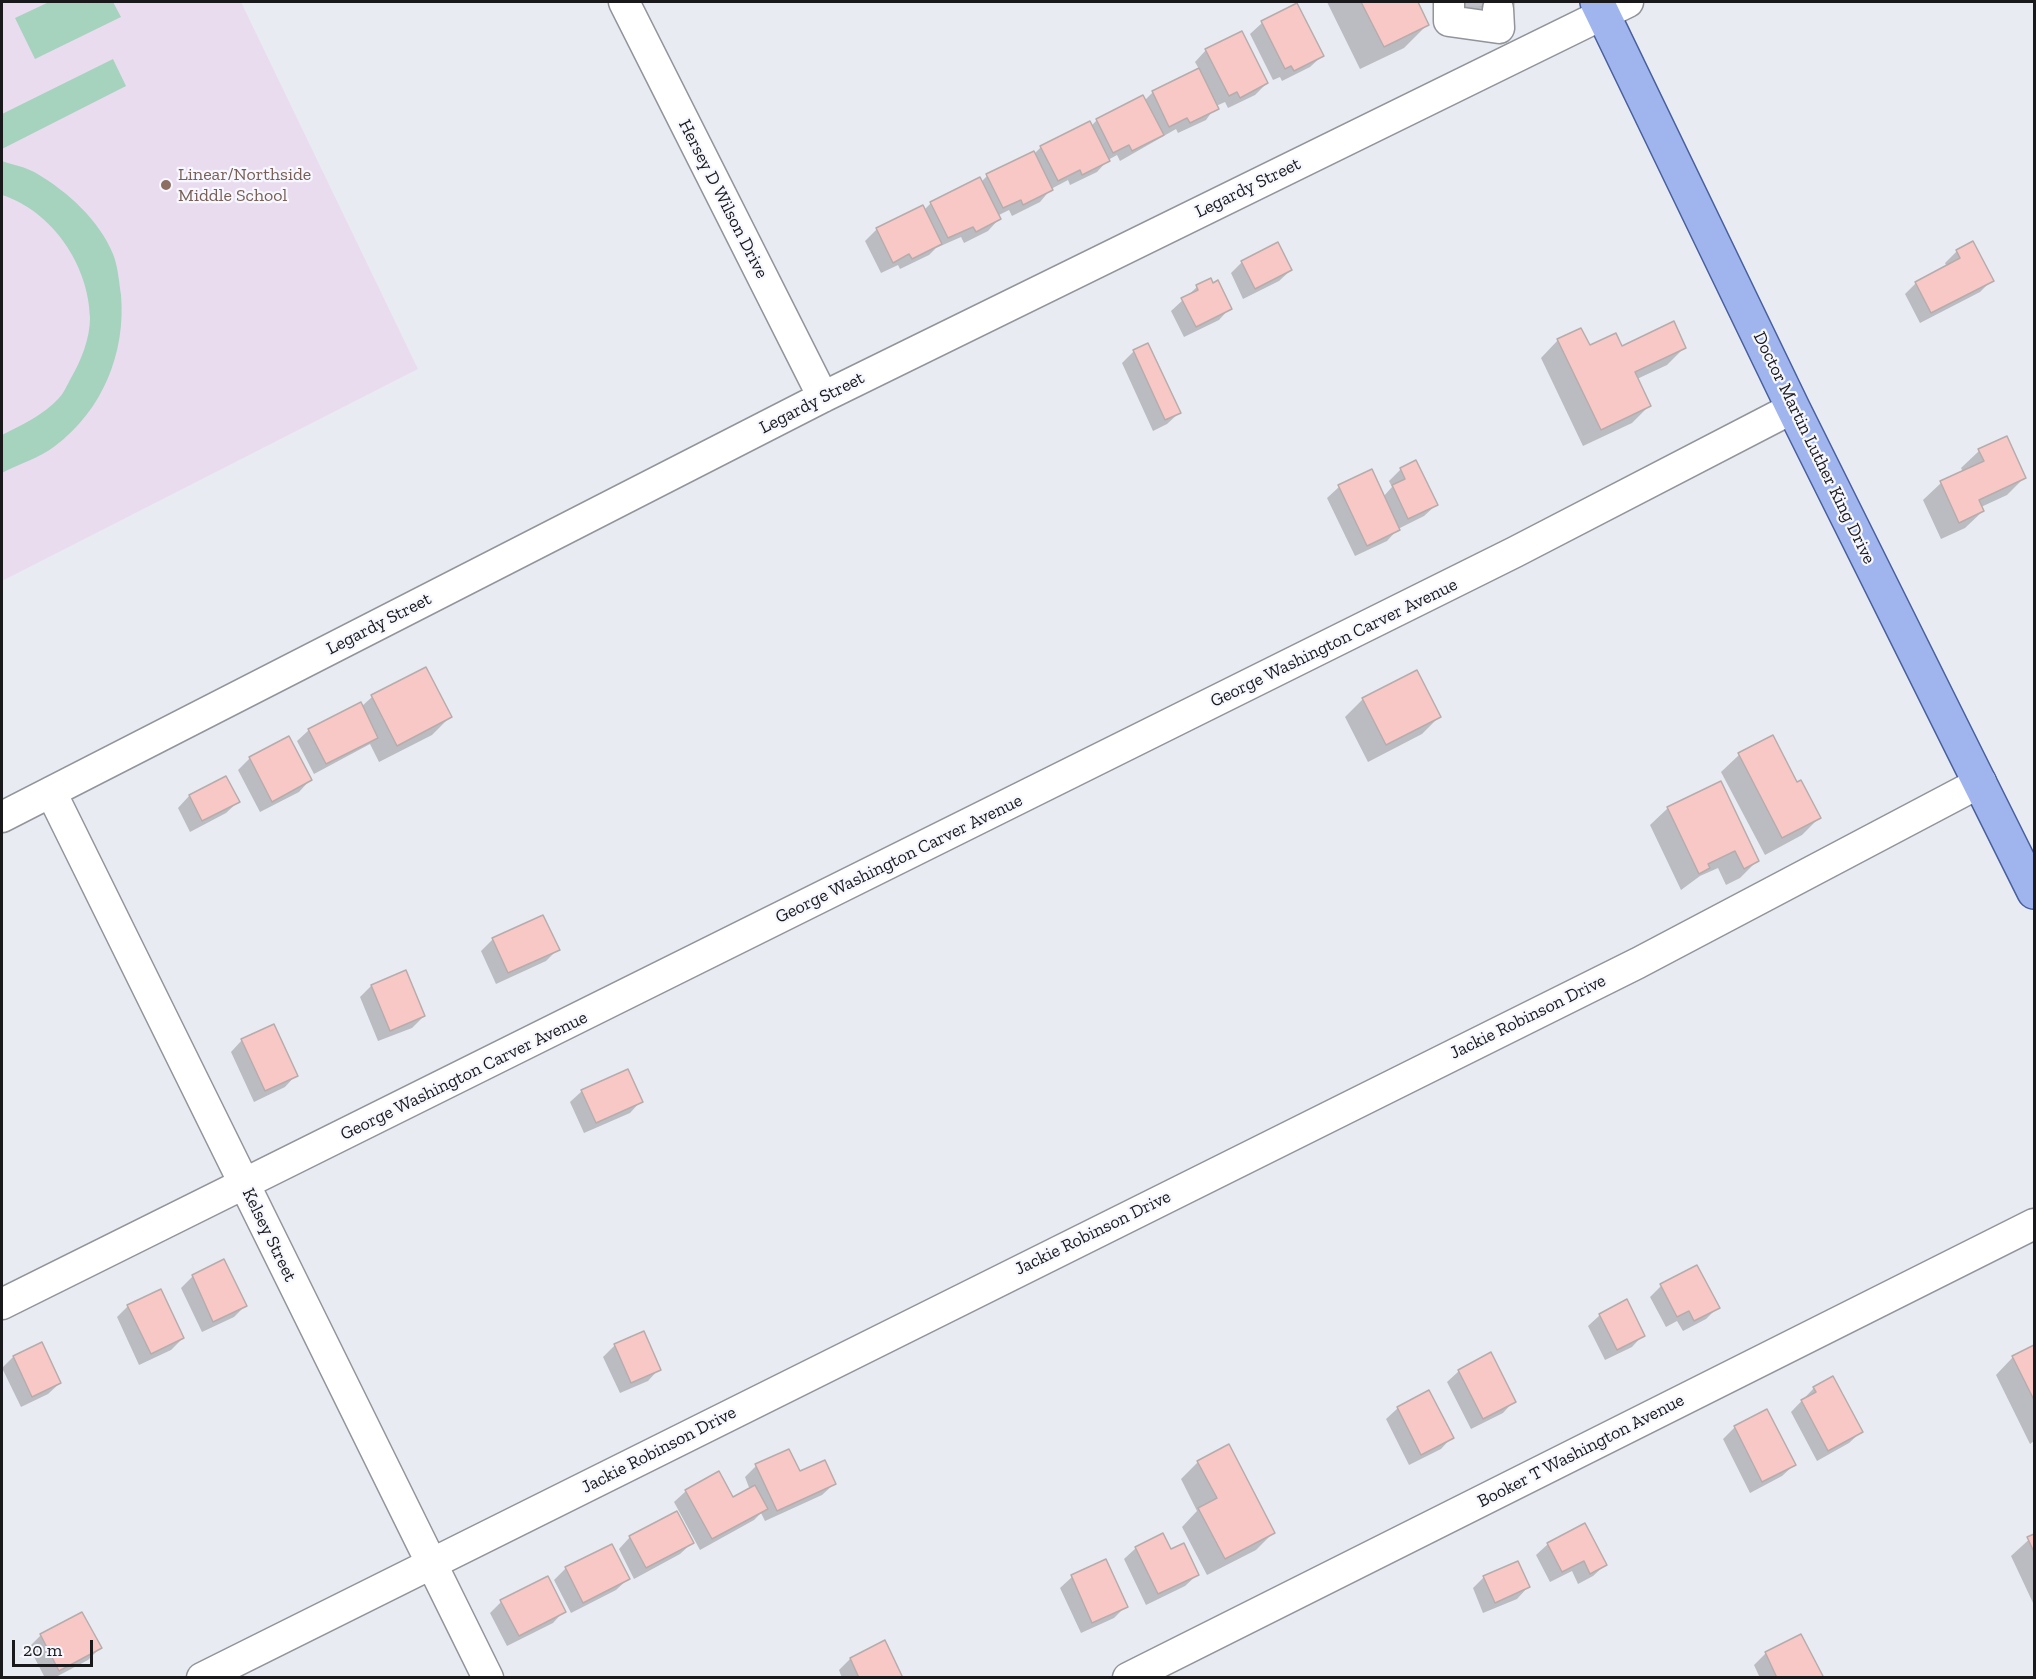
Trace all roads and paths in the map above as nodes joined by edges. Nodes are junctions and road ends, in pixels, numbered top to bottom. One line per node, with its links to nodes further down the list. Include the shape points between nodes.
1 (624, 2): 5 (street, Hersey D Wilson Drive)
2 (1449, 2): 4 (street, via 1449,21 1492,14)
3 (1610, 6): 4 (street, Legardy Street); 6 (main road, Doctor Martin Luther King Drive)
4 (1513, 58): 5 (street, Legardy Street)
5 (823, 397): 8 (street, Legardy Street)
6 (1792, 408): 7 (main road, Doctor Martin Luther King Drive); 11 (street, George Washington Carver Avenue, via 1504,558)
7 (1981, 782): 10 (main road, Doctor Martin Luther King Drive); 14 (street, Jackie Robinson Drive, via 1638,963)
8 (51, 792): 9 (street, Legardy Street); 11 (street, Kelsey Street)
9 (2, 817)
10 (2034, 892)
11 (245, 1185): 13 (street, George Washington Carver Avenue); 14 (street, Kelsey Street)
12 (2034, 1224): 17 (street, Booker T Washington Avenue)
13 (2, 1304)
14 (432, 1564): 15 (street, Jackie Robinson Drive); 16 (street, Kelsey Street)
15 (202, 1677)
16 (488, 1677)
17 (1128, 1677)

